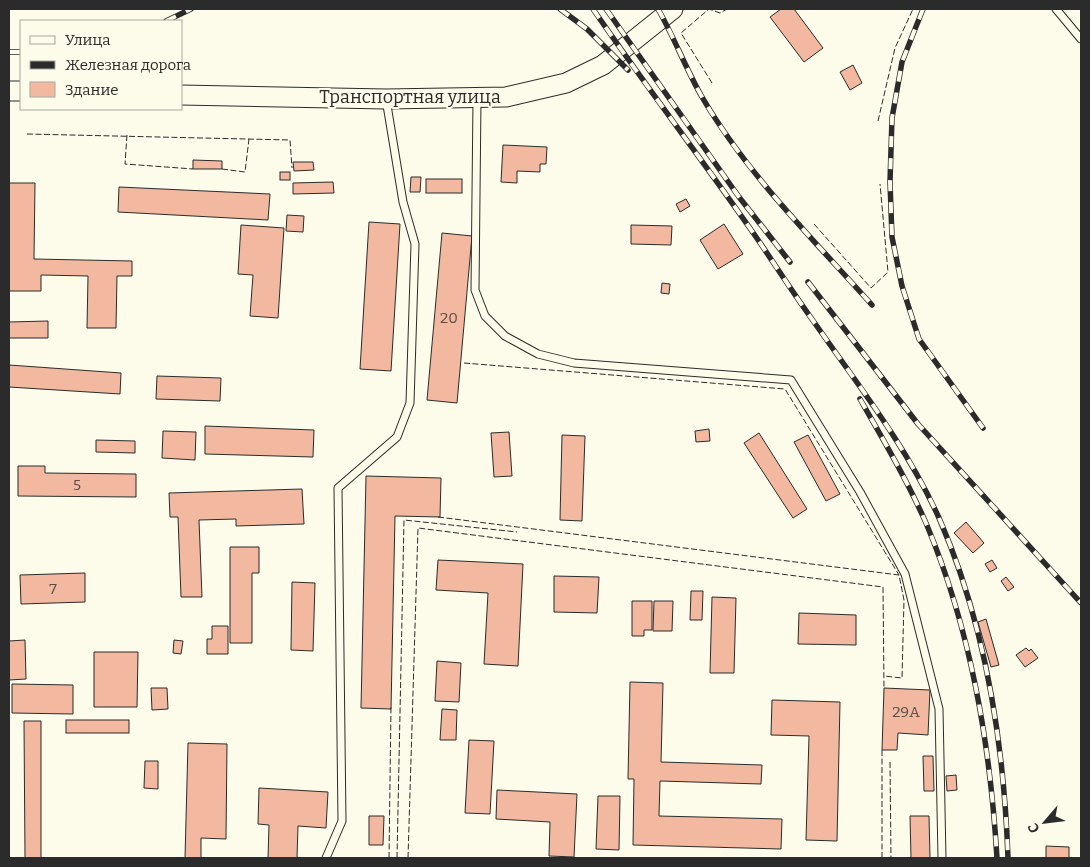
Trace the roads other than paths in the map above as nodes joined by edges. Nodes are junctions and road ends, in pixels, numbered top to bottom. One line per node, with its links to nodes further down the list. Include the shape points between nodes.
1 (673, 9): 6 (street, Транспортная улица, via 616,56 566,83 534,92)
2 (1056, 9): 3 (lane)
3 (1081, 39)
4 (182, 95): 5 (street, Транспортная улица)
5 (386, 99): 6 (street, Транспортная улица); 7 (lane, via 403,202 415,244 410,403 397,437 338,488 342,820)
6 (477, 99): 8 (lane, via 475,290 485,316 505,336 538,354 574,363 791,380 856,484 905,574 939,709)
7 (326, 858)
8 (942, 858)

